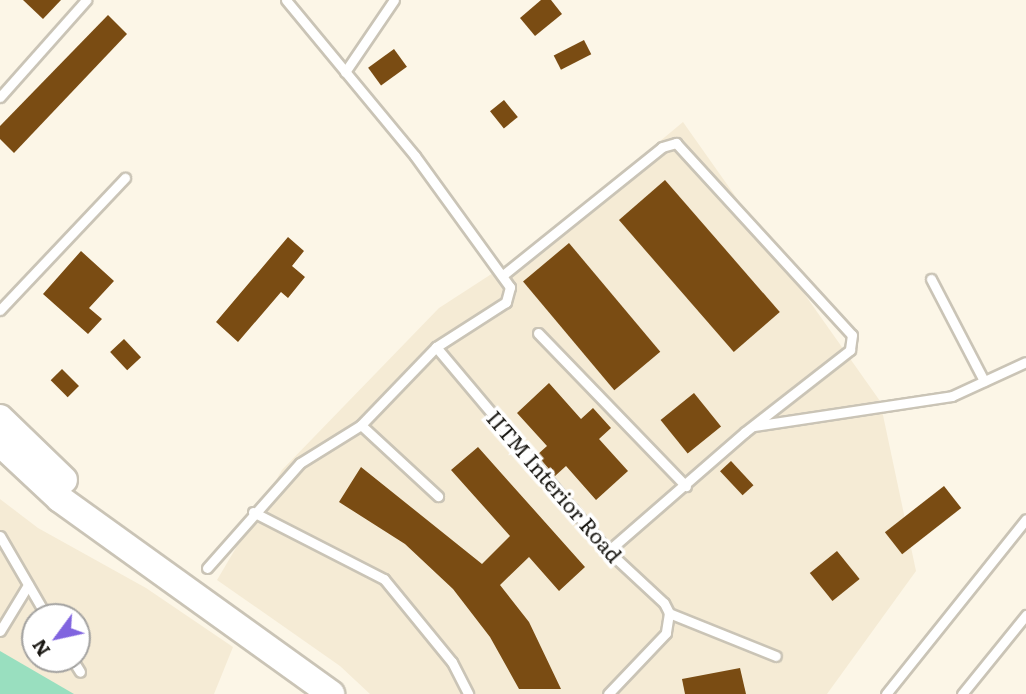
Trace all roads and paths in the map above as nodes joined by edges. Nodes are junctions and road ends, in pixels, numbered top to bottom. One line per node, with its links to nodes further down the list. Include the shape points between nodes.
1 (86, 0): 5 (lane)
2 (286, 0): 4 (lane)
3 (394, 0): 4 (lane)
4 (345, 72): 7 (lane)
5 (0, 97)
6 (125, 178): 9 (lane)
7 (503, 275): 11 (lane, via 511,292 506,302); 16 (lane, via 662,147 681,145 853,339 850,350)
8 (931, 279): 13 (lane)
9 (0, 310)
10 (538, 333): 18 (lane)
11 (436, 347): 15 (lane); 24 (lane, IITM Interior Road)
12 (1026, 362): 13 (lane)
13 (984, 381): 16 (lane, via 952,396)
14 (0, 418): 23 (main road, via 71,487)
15 (361, 425): 19 (lane); 20 (lane, via 300,463)
16 (752, 426): 18 (lane)
17 (0, 443): 23 (main road, via 60,499)
18 (686, 486): 24 (lane)
19 (438, 496)
20 (253, 512): 25 (lane); 33 (lane, via 384,579 452,662)
21 (1026, 519): 35 (lane)
22 (0, 536): 26 (lane)
23 (123, 547): 32 (main road, via 243,626)
24 (608, 551): 28 (lane, IITM Interior Road)
25 (207, 568)
26 (28, 585): 27 (lane); 30 (lane)
27 (39, 603)
28 (669, 613): 31 (lane); 34 (lane, via 666,633)
29 (1026, 615): 36 (lane)
30 (0, 631)
31 (776, 656)
32 (331, 694)
33 (468, 694)
34 (608, 694)
35 (886, 694)
36 (962, 694)

